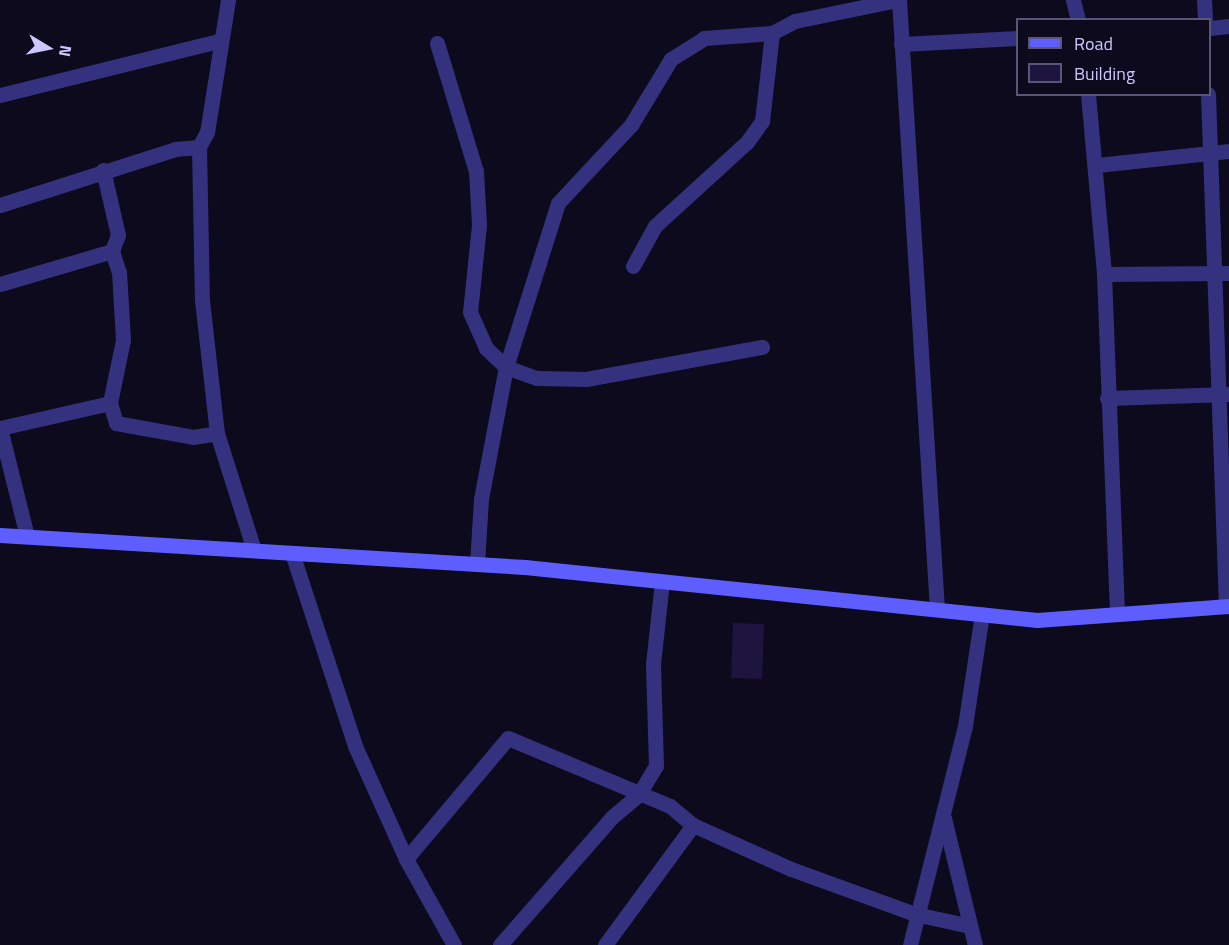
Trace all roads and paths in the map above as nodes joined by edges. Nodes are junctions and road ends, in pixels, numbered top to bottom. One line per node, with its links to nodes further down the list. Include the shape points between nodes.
1 (228, 0): 11 (street)
2 (898, 0): 9 (street, via 795,21); 13 (street)
3 (1073, 0): 5 (street)
4 (1204, 0): 6 (street)
5 (1078, 18)
6 (1205, 18)
7 (1229, 26): 8 (street)
8 (1211, 28)
9 (772, 33): 24 (street, via 762,121 747,142 655,226); 30 (street, via 704,38 671,59 631,125 558,203)
10 (1016, 38): 13 (street)
11 (218, 41): 14 (street); 17 (street, via 207,132)
12 (437, 43): 30 (street, via 476,171 479,225 470,312 486,348)
13 (901, 44): 43 (street)
14 (0, 95)
15 (1088, 96): 20 (street)
16 (1208, 96): 19 (street)
17 (199, 147): 21 (street); 35 (street, via 202,300)
18 (1229, 152): 19 (street)
19 (1212, 153): 20 (street); 27 (street)
20 (1097, 165): 26 (street)
21 (103, 170): 22 (street); 23 (street, via 118,235)
22 (0, 205)
23 (112, 251): 28 (street); 33 (street, via 119,272 123,340)
24 (633, 266)
25 (1229, 273): 27 (street)
26 (1104, 274): 27 (street); 32 (street)
27 (1213, 274): 31 (street)
28 (0, 284)
29 (762, 347): 30 (street, via 586,379 537,378)
30 (506, 367): 40 (street, via 481,499)
31 (1223, 394): 32 (street); 42 (street)
32 (1107, 398): 45 (street)
33 (110, 403): 34 (street); 35 (street, via 116,423 193,437)
34 (0, 428): 37 (street)
35 (217, 433): 38 (street)
36 (0, 535): 37 (street)
37 (27, 537): 38 (street)
38 (254, 550): 39 (street)
39 (292, 553): 40 (street); 49 (street, via 355,746)
40 (477, 564): 41 (street)
41 (662, 581): 43 (street); 46 (street, via 653,664 656,766)
42 (1227, 606): 45 (street)
43 (937, 609): 44 (street)
44 (982, 614): 45 (street, via 1037,620); 47 (street, via 965,726)
45 (1117, 614)
46 (639, 794): 48 (street, via 670,806); 49 (street, via 508,738); 53 (street, via 612,817)
47 (943, 815): 50 (street); 51 (street)
48 (693, 825): 50 (street, via 791,869); 54 (street)
49 (406, 859): 52 (street)
50 (915, 914): 51 (street); 55 (street)
51 (970, 926): 56 (street)
52 (454, 945)
53 (500, 945)
54 (605, 945)
55 (910, 945)
56 (975, 945)

